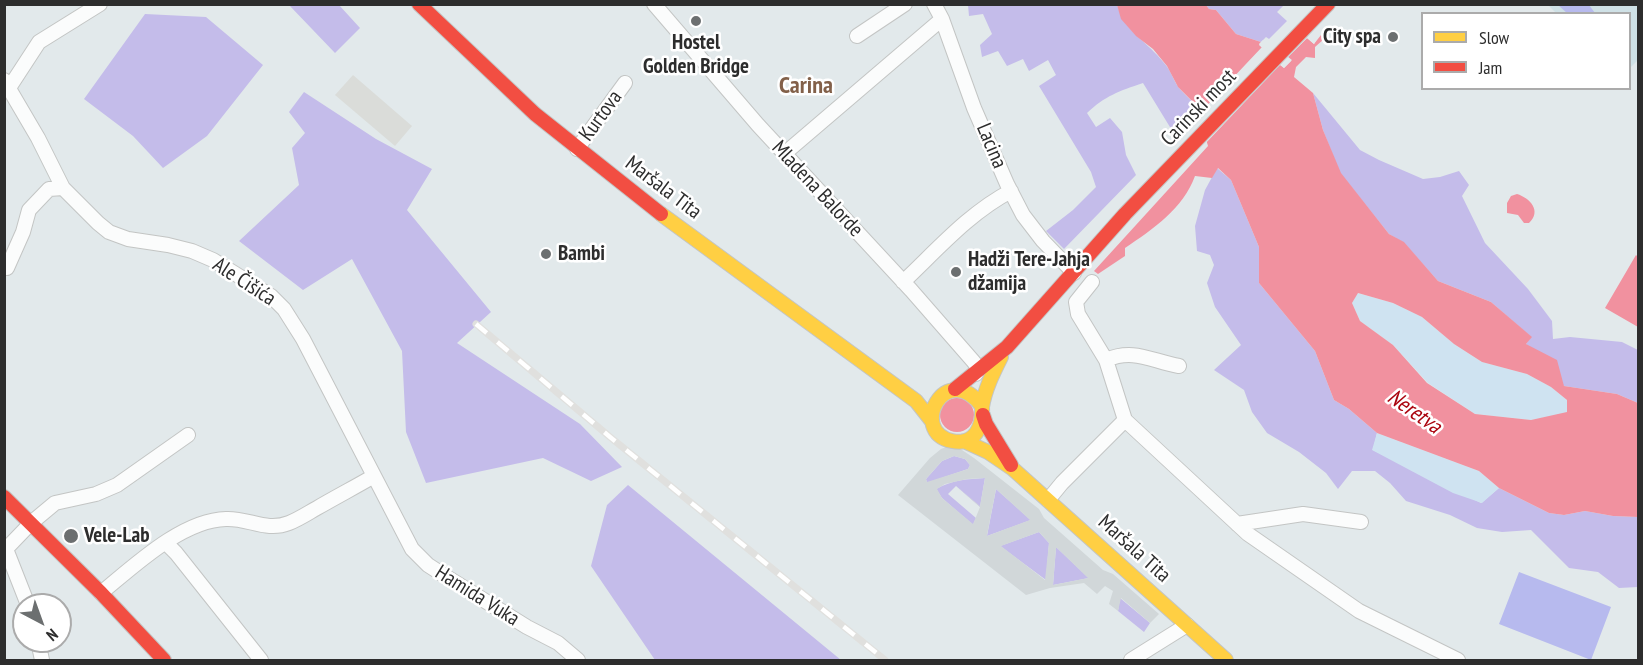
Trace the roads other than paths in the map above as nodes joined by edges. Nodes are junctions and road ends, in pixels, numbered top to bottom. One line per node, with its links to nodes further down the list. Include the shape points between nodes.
1 (100, 4): 10 (street, Ale Čišića, via 39,42)
2 (418, 4): 11 (street, Maršala Tita)
3 (654, 4): 12 (street, Mladena Balorde)
4 (905, 4): 8 (street)
5 (934, 4): 7 (street, Lacina)
6 (1328, 4): 16 (street, Carinski most, via 1125,214)
7 (942, 19): 12 (street); 14 (street, Lacina, via 974,108)
8 (857, 36)
9 (625, 83): 11 (street, Kurtova)
10 (7, 84): 13 (street, Ale Čišića)
11 (577, 149): 23 (street, Maršala Tita)
12 (784, 154): 17 (street, Mladena Balorde)
13 (63, 188): 15 (street, via 49,189 29,210); 32 (street, Ale Čišića, via 109,232 192,251 271,296 292,319)
14 (1011, 191): 16 (street, Lacina, via 1030,223); 17 (street, via 976,213)
15 (7, 268)
16 (1074, 273): 19 (street, Carinski most)
17 (903, 282): 22 (street, Mladena Balorde, via 977,366)
18 (1092, 282): 20 (street, via 1076,302 1077,314)
19 (1007, 347): 22 (street); 26 (street, via 993,372)
20 (1106, 360): 21 (street, via 1134,353); 28 (street)
21 (1179, 366)
22 (976, 374): 24 (street)
23 (897, 387): 25 (street, Maršala Tita, via 920,395); 27 (street, Maršala Tita)
24 (955, 389): 25 (street); 26 (street, via 971,393)
25 (939, 396): 27 (street)
26 (982, 411): 30 (street, via 978,431); 31 (street, Maršala Tita)
27 (931, 420): 30 (street, via 944,438)
28 (1125, 420): 34 (street); 38 (street)
29 (188, 435): 37 (street, via 117,485 55,503)
30 (964, 441): 31 (street, Maršala Tita)
31 (1014, 469): 34 (street, Maršala Tita)
32 (374, 476): 35 (street, Ale Čišića); 39 (street, via 288,523 269,527 224,519 192,528)
33 (4, 497): 37 (street)
34 (1048, 500): 43 (street, Maršala Tita)
35 (393, 514): 46 (street, Hamida Vuka, via 412,549 428,565 558,643)
36 (1360, 522): 38 (street, via 1303,514)
37 (31, 523): 40 (street); 41 (street)
38 (1237, 524): 49 (street, via 1359,611)
39 (166, 543): 41 (street); 45 (street)
40 (5, 548): 42 (street)
41 (101, 592): 44 (street)
42 (23, 593)
43 (1187, 625): 47 (street); 48 (street, Maršala Tita)
44 (164, 660)
45 (261, 660)
46 (578, 660)
47 (1131, 660)
48 (1226, 660)
49 (1458, 660)

